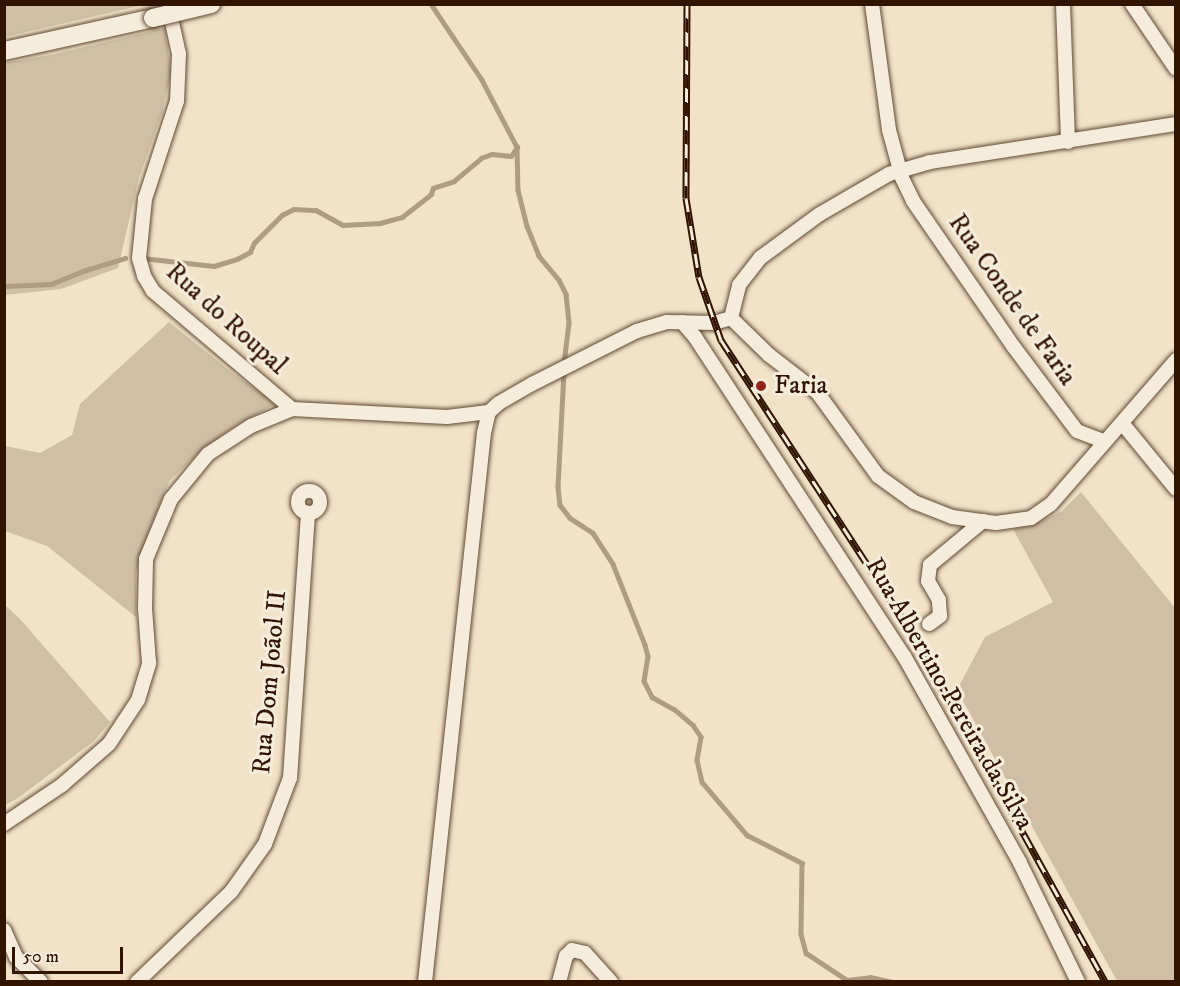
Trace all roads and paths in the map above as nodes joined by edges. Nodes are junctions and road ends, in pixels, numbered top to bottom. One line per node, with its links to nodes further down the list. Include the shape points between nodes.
1 (168, 4): 14 (street, Rua do Roupal, via 179,54 177,101 146,199 140,258 144,276 153,291)
2 (211, 4): 6 (street, bridge)
3 (872, 4): 10 (street, Rua Conde de Faria, via 889,130)
4 (1063, 4): 9 (street)
5 (1132, 4): 7 (street)
6 (4, 51)
7 (1176, 69)
8 (1176, 124): 9 (street)
9 (1068, 142): 10 (street)
10 (900, 169): 11 (street, via 820,214 772,247 739,285); 17 (street, Rua Conde de Faria, via 914,201 1013,346 1077,431)
11 (731, 318): 12 (street, via 714,323); 20 (street, via 817,392 878,476 914,502 952,517)
12 (682, 322): 15 (street, via 637,331 540,379); 29 (street, Rua Albertino Pereira da Silva, via 904,656 1020,863)
13 (1176, 360): 16 (street)
14 (292, 410): 15 (street, via 447,417); 22 (street, via 251,426 208,454 171,499 146,559 149,663 138,700 109,744 62,785)
15 (489, 412): 26 (street)
16 (1122, 423): 17 (street); 18 (street)
17 (1103, 441): 20 (street, via 1083,470 1051,504 1031,518)
18 (1176, 489)
19 (308, 513): 25 (street, Rua Dom Joãol II, via 290,778 265,844 231,892)
20 (983, 521): 21 (street, via 930,565 928,581 939,600 940,616)
21 (929, 624)
22 (4, 824)
23 (4, 930): 24 (street, via 16,957)
24 (41, 981)
25 (137, 981)
26 (425, 981)
27 (559, 981): 28 (street, via 566,956 572,950 585,953)
28 (611, 981)
29 (1078, 981)

